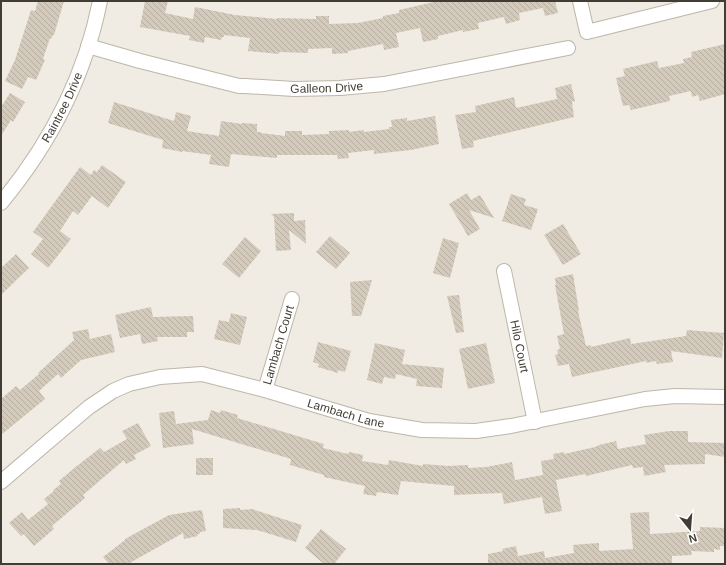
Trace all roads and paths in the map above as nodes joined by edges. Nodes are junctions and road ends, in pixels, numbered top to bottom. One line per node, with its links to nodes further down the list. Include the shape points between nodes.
1 (100, 1): 4 (street, Raintree Drive)
2 (580, 1): 3 (street, via 587,32)
3 (712, 1)
4 (88, 46): 5 (street, Galleon Drive, via 239,86 294,89 384,84); 6 (street, Raintree Drive, via 75,84 58,120 42,148)
5 (568, 48)
6 (1, 203)
7 (504, 271): 11 (street, Hilo Court)
8 (292, 299): 9 (street, Lambach Court)
9 (265, 390): 11 (street, Lambach Lane, via 369,421 422,430 476,431); 12 (street, Lambach Lane, via 202,374 160,377 128,384 89,407)
10 (725, 397): 11 (street, Lambach Lane, via 675,396)
11 (535, 422)
12 (1, 482)

